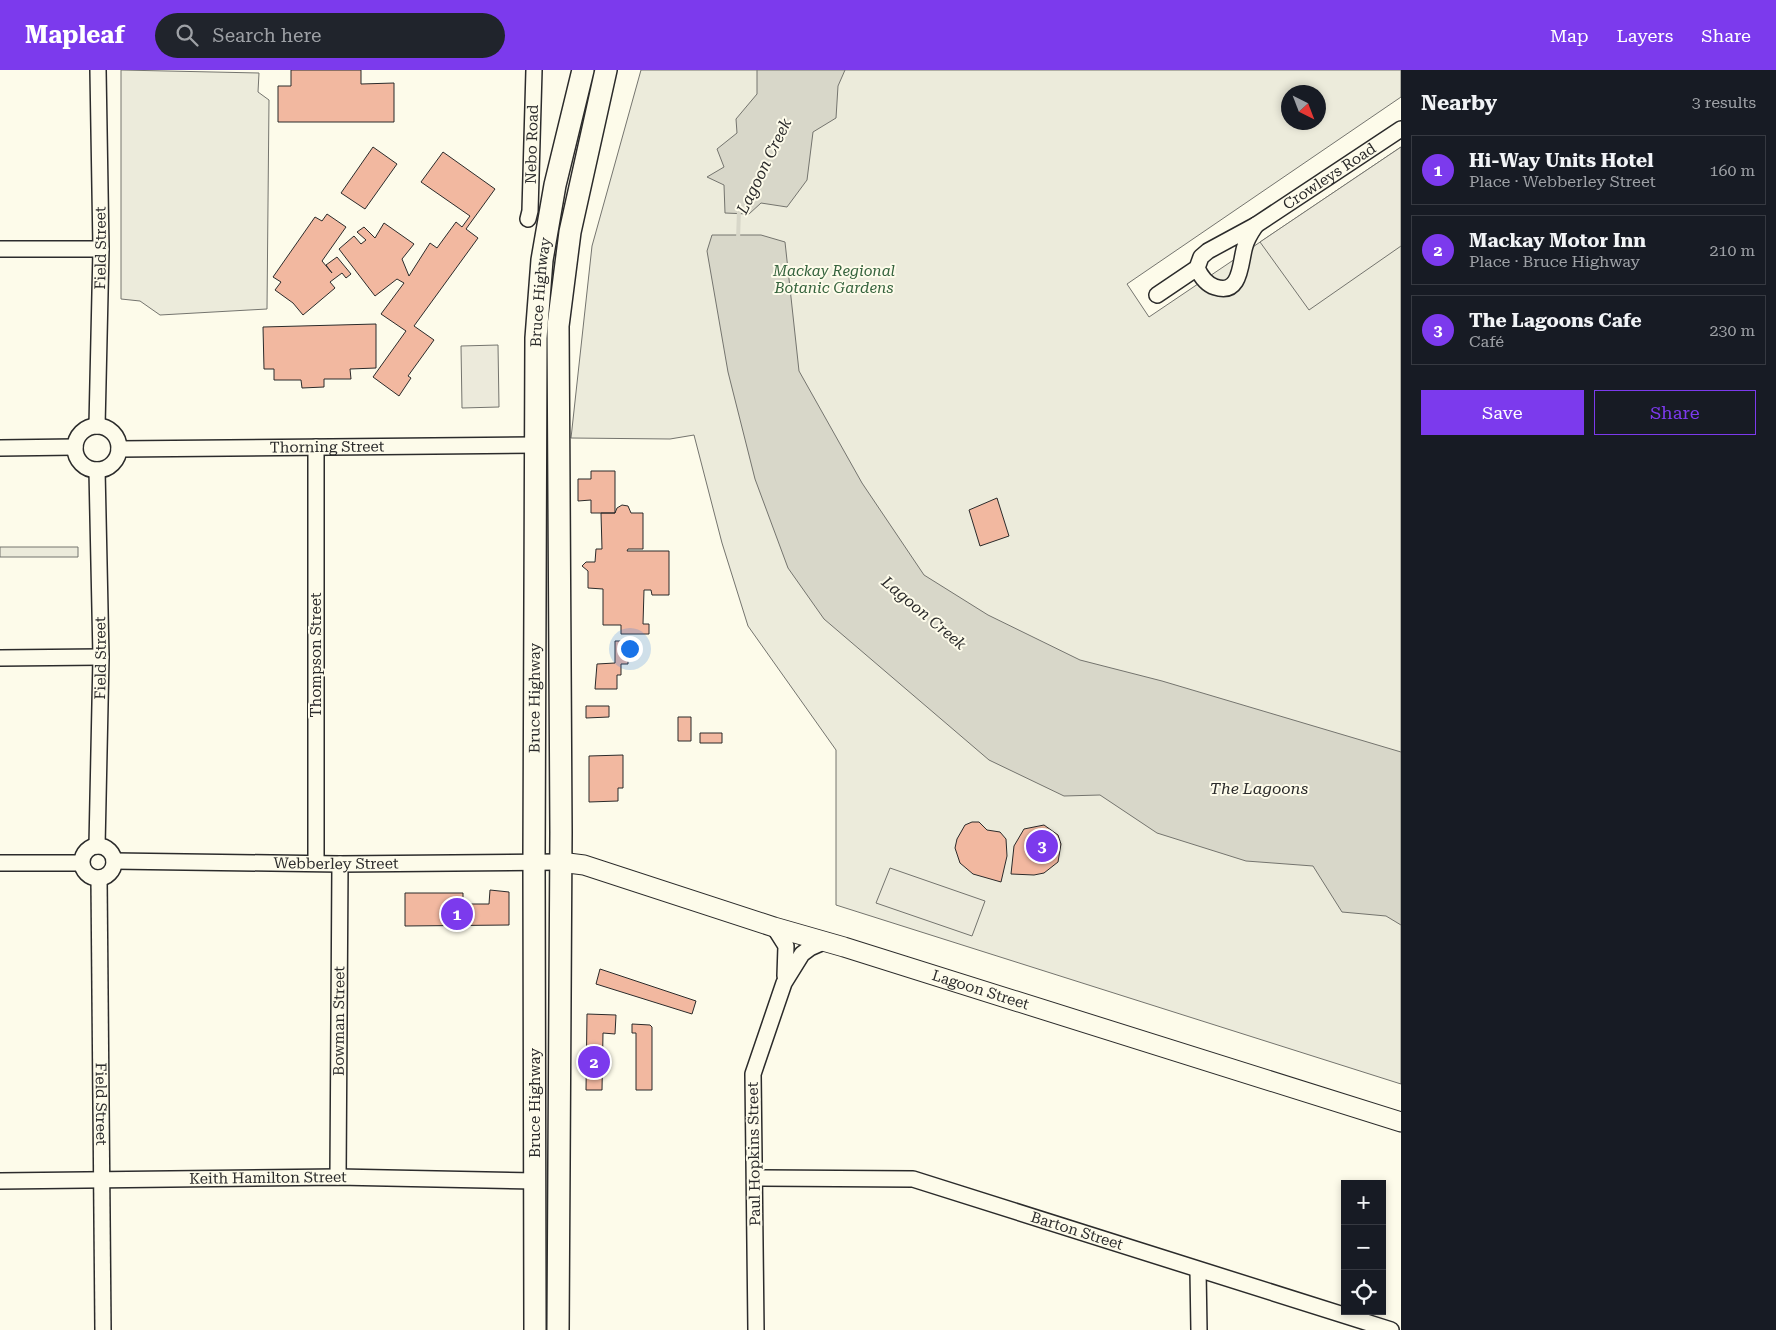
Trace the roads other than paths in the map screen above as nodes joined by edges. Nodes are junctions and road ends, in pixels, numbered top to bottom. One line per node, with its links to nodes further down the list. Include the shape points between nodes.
1 (98, 70): 9 (street, Field Street)
2 (534, 70): 6 (street, Nebo Road)
3 (580, 72): 4 (street); 13 (highway, Bruce Highway, via 542,260 536,338)
4 (604, 76): 24 (highway, Bruce Highway, via 570,232 558,326)
5 (1401, 129): 7 (street, Crowleys Road)
6 (528, 219)
7 (1256, 225): 10 (street, Crowleys Road, via 1208,251 1201,257); 10 (street, Crowleys Road, via 1244,246 1239,275 1232,285 1222,288 1210,285)
8 (0, 249): 9 (street)
9 (101, 249): 12 (street, Field Street)
10 (1197, 268): 11 (street, Crowleys Road)
11 (1157, 295)
12 (97, 426): 16 (street, via 80,434); 17 (street, via 112,432)
13 (534, 444): 14 (street, Thorning Street); 23 (highway, Bruce Highway)
14 (316, 447): 17 (street, Thorning Street); 27 (street, Thompson Street)
15 (0, 448): 16 (street)
16 (75, 448): 18 (street, via 79,461)
17 (119, 449): 18 (street, via 111,465)
18 (97, 470): 19 (street, Field Street)
19 (101, 657): 20 (street); 21 (street, Field Street)
20 (0, 658)
21 (97, 846): 22 (street, via 111,852); 26 (street, via 87,849)
22 (114, 861): 27 (street, Webberley Street); 29 (street, via 111,872)
23 (534, 862): 24 (street, Webberley Street); 28 (street, Webberley Street); 38 (highway, Bruce Highway)
24 (560, 862): 30 (main road, Lagoon Street, via 584,865); 42 (highway, Bruce Highway)
25 (0, 863): 26 (street)
26 (81, 863): 29 (street, via 86,873)
27 (316, 863): 28 (street, Webberley Street)
28 (340, 864): 34 (street, Bowman Street)
29 (98, 878): 37 (street, Field Street)
30 (774, 927): 31 (main road, Lagoon Street); 32 (street, Paul Hopkins Street, via 787,953)
31 (826, 941): 32 (street, Paul Hopkins Street, via 802,954); 33 (main road, Lagoon Street)
32 (784, 983): 35 (street, Paul Hopkins Street, via 753,1074)
33 (1401, 1122)
34 (338, 1177): 37 (street, Keith Hamilton Street); 38 (street, Keith Hamilton Street)
35 (756, 1178): 39 (street, Barton Street, via 913,1179); 43 (street, Paul Hopkins Street)
36 (0, 1181): 37 (street, Keith Hamilton Street)
37 (100, 1181): 40 (street, Field Street)
38 (535, 1181): 41 (highway, Bruce Highway)
39 (1198, 1270): 44 (street); 45 (street, Barton Street)
40 (103, 1330)
41 (535, 1330)
42 (558, 1330)
43 (756, 1330)
44 (1199, 1330)
45 (1391, 1330)

